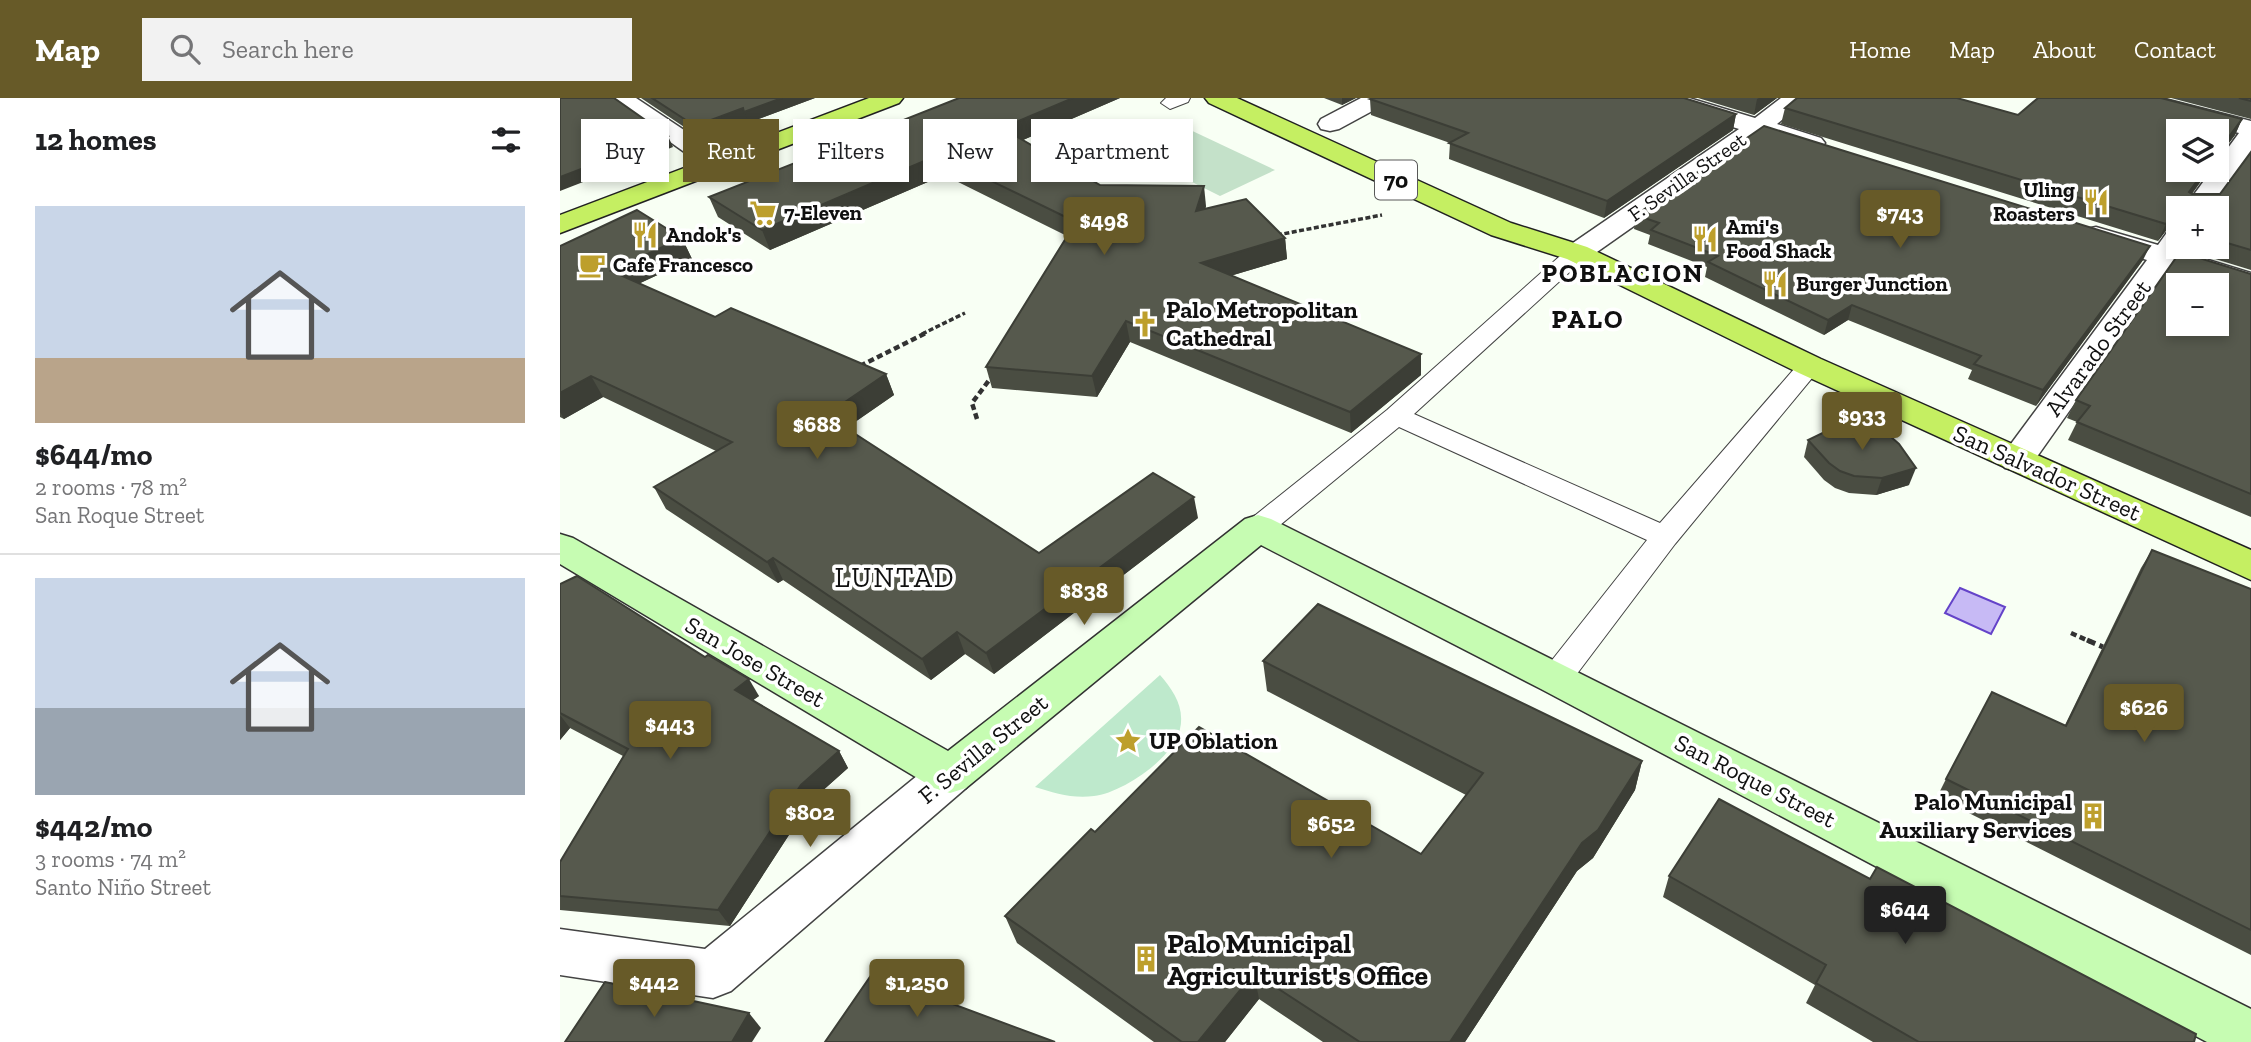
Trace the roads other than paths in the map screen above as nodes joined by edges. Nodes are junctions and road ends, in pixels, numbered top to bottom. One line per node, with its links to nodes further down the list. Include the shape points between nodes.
1 (620, 98): 14 (street)
2 (838, 98): 10 (highway)
3 (891, 98): 21 (highway)
4 (1217, 98): 24 (highway, San Salvador Street / 70, via 1502,229)
5 (1274, 98): 11 (highway, 70)
6 (1380, 98): 11 (street)
7 (1664, 98): 12 (street)
8 (1796, 98): 12 (street, F. Sevilla Street)
9 (2132, 98): 13 (street)
10 (779, 120)
11 (1330, 124): 17 (highway, 70)
12 (1760, 127): 15 (street); 24 (street, F. Sevilla Street)
13 (2251, 131): 18 (street)
14 (683, 140)
15 (1838, 152)
16 (683, 157): 19 (highway)
17 (1420, 164)
18 (2206, 196)
19 (560, 204)
20 (1516, 208): 24 (highway, San Salvador Street / 70)
21 (560, 225)
22 (2073, 227): 23 (street)
23 (2166, 245)
24 (1577, 253): 28 (highway, San Salvador Street / 70); 29 (lane)
25 (2166, 253): 30 (street, Alvarado Street)
26 (2200, 259): 27 (street)
27 (2251, 282)
28 (1810, 366): 30 (highway, San Salvador Street / 70); 32 (lane)
29 (1396, 416): 31 (lane); 32 (lane)
30 (2017, 460): 33 (highway, San Salvador Street / 70)
31 (1258, 528): 35 (street, San Roque Street); 36 (street, F. Sevilla Street)
32 (1665, 537): 35 (lane)
33 (2251, 566)
34 (570, 568): 36 (street, San Jose Street)
35 (1556, 678): 38 (street, San Roque Street)
36 (950, 775): 37 (street, F. Sevilla Street, via 713,974)
37 (560, 952)
38 (2251, 1037)

